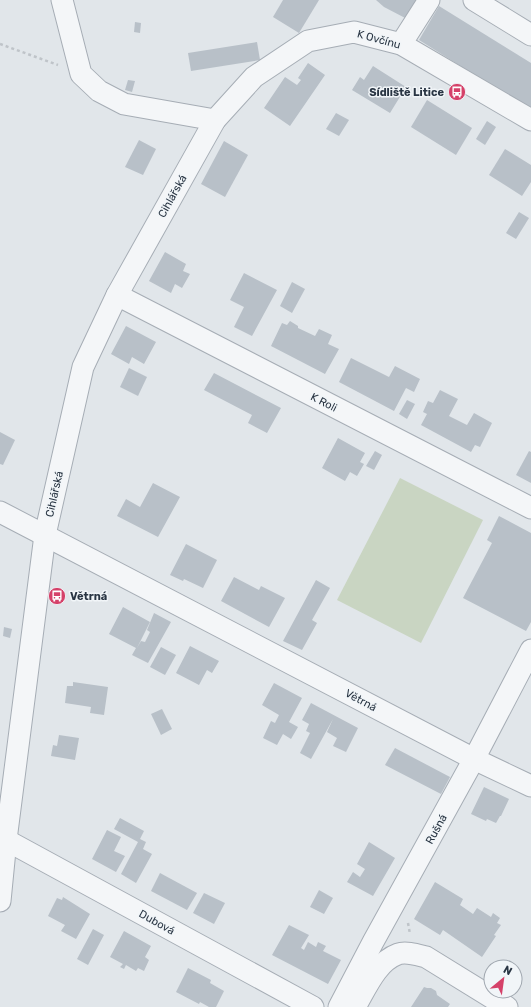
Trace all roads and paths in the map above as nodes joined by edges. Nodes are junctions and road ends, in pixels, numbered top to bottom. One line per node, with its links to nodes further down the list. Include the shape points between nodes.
1 (62, 0): 7 (street)
2 (429, 0): 6 (street)
3 (474, 0): 4 (street)
4 (531, 35)
5 (0, 44): 7 (path)
6 (402, 44): 8 (street, K Ovčínu, via 354,32 308,41 254,77); 9 (street, K Ovčínu)
7 (81, 74): 8 (street, via 99,91 124,104)
8 (214, 120): 10 (street, Cihlářská)
9 (531, 120)
10 (117, 295): 11 (street, K Roli); 13 (street, Cihlářská, via 83,367)
11 (531, 508)
12 (0, 512): 13 (street, Větrná)
13 (45, 535): 15 (street, Větrná); 17 (street, Cihlářská)
14 (531, 650): 15 (street, Rušná)
15 (474, 759): 16 (street, Větrná); 20 (street, Rušná)
16 (531, 786)
17 (3, 839): 18 (street, Cihlářská); 19 (street, Dubová)
18 (0, 901)
19 (313, 1007)
20 (340, 1007)
21 (355, 1007): 22 (street, via 377,970 399,953 426,957)
22 (507, 1007)

